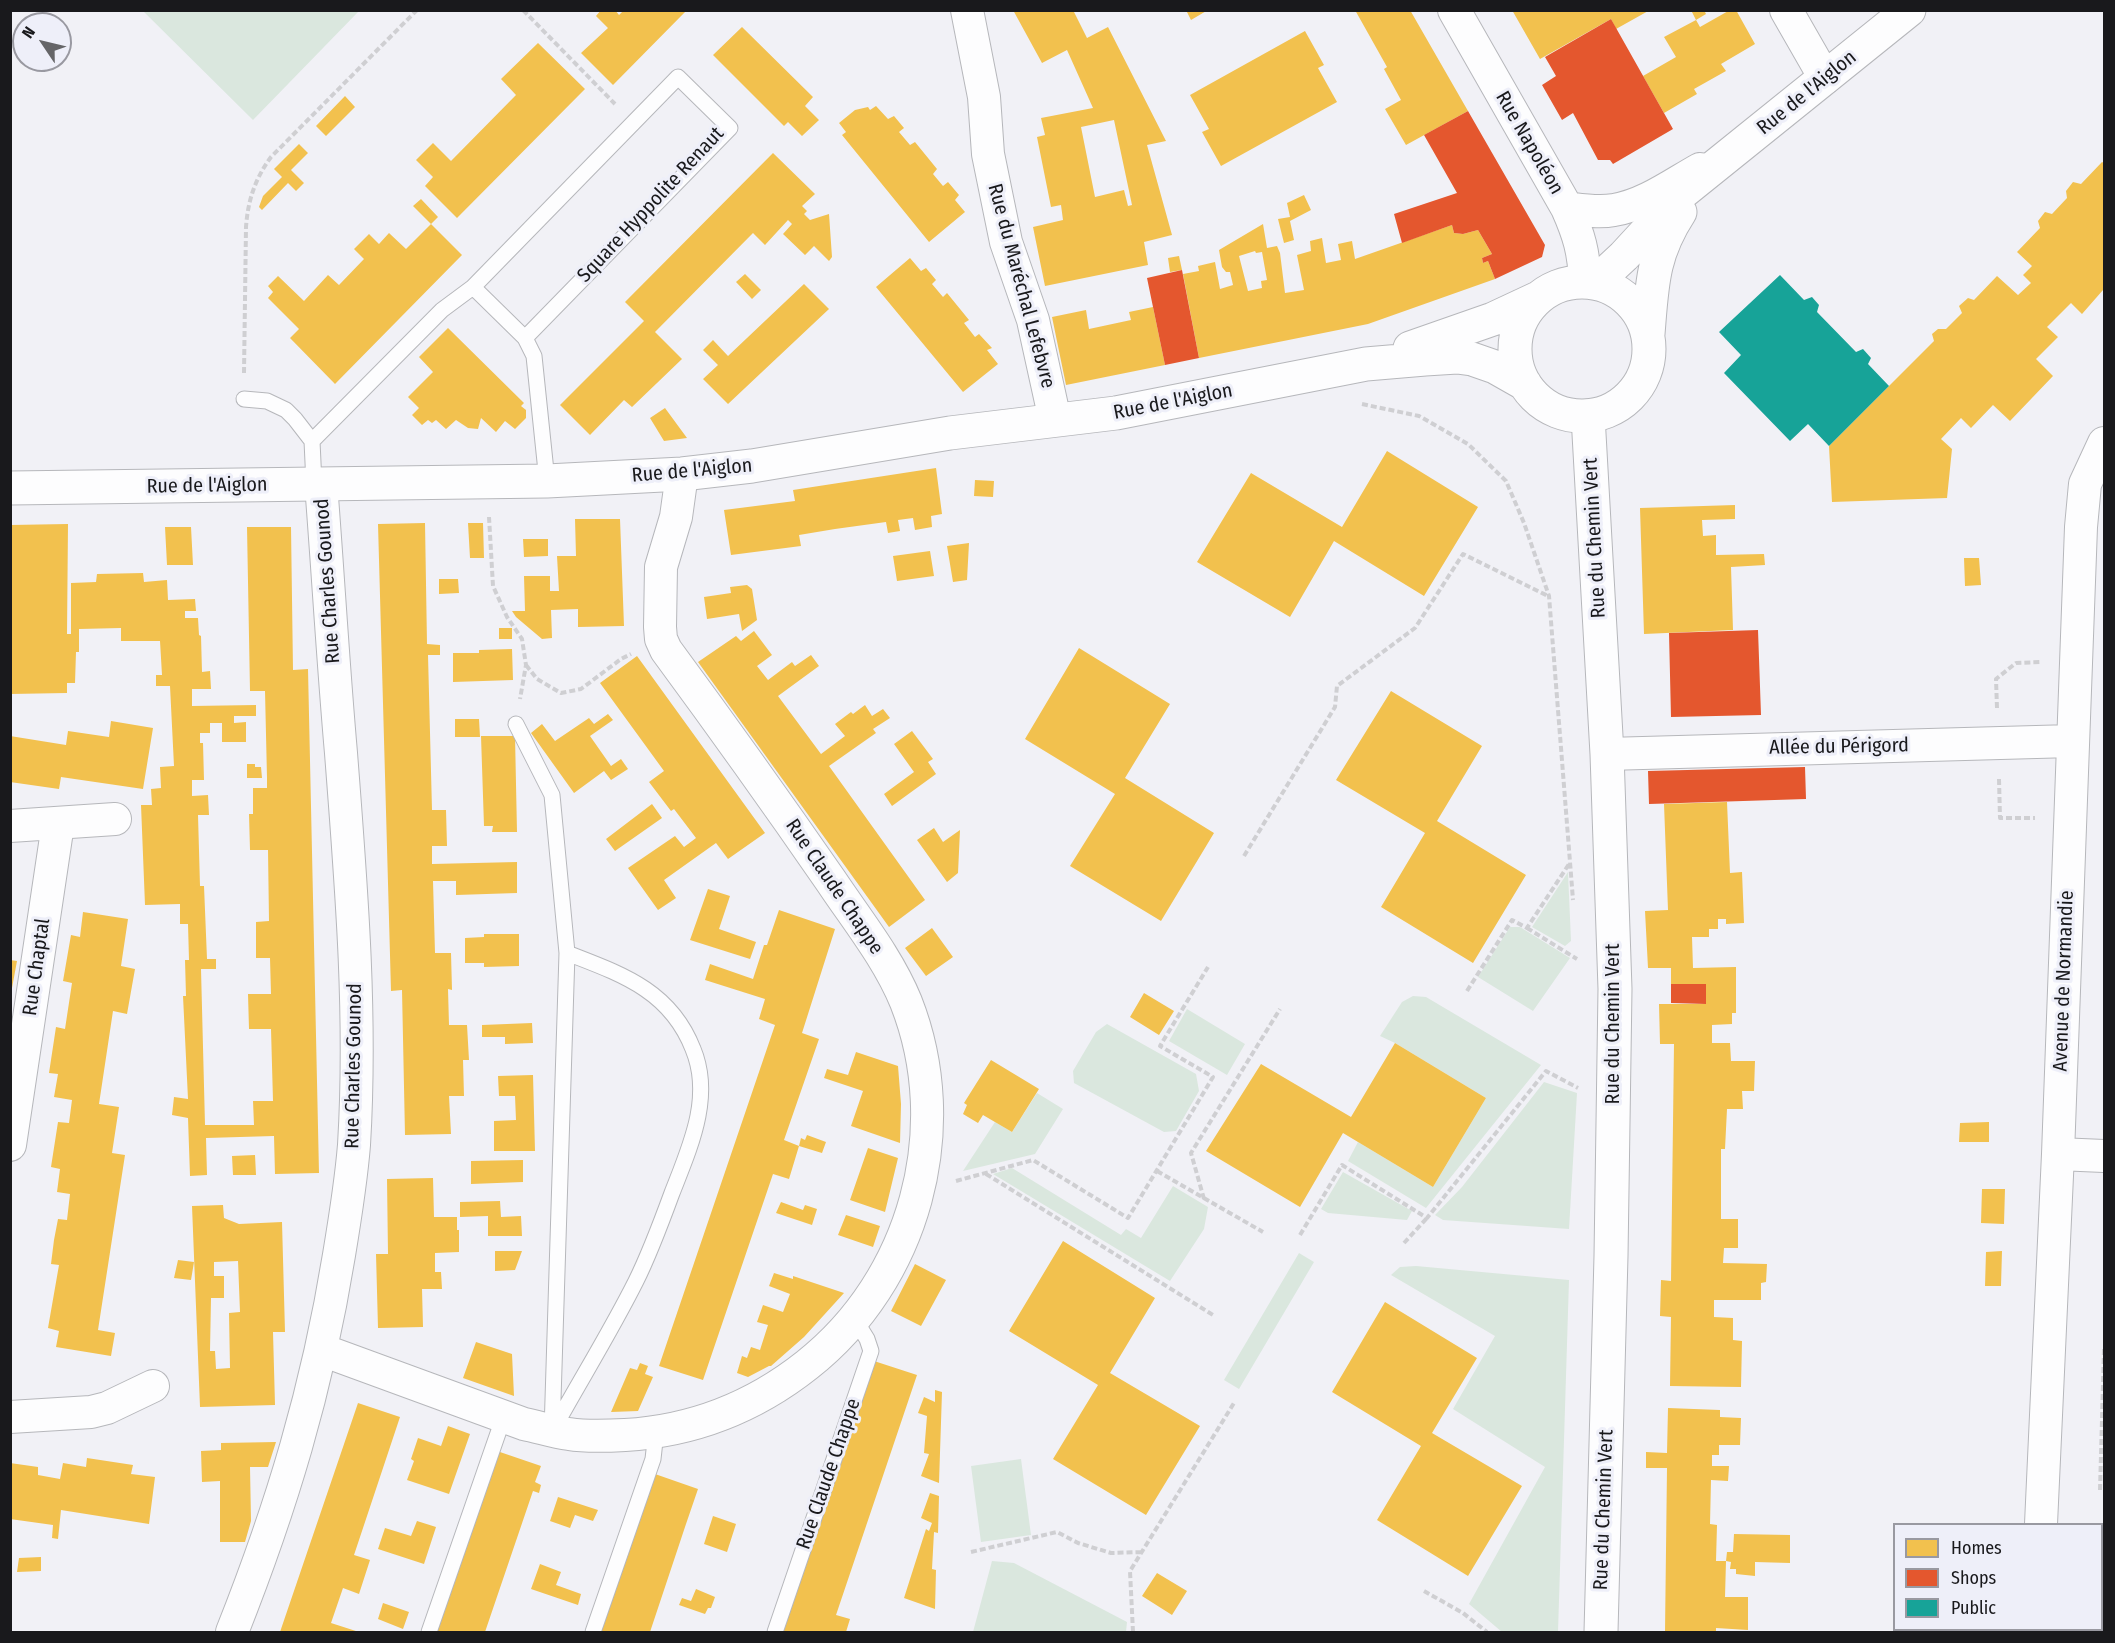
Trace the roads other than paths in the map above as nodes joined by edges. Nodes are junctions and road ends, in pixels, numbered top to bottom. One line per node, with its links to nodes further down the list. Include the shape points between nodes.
1 (967, 10): 18 (street, Rue du Maréchal Lefebvre, via 1005,242 1033,320)
2 (1454, 10): 8 (street, Rue Napoléon)
3 (1786, 10): 5 (street)
4 (1909, 10): 5 (main road, Rue de l'Aiglon)
5 (1825, 78): 6 (main road, Rue de l'Aiglon)
6 (1742, 145): 7 (main road, Rue de l'Aiglon); 8 (street, via 1631,205 1604,211)
7 (1704, 175): 9 (main road, Rue de l'Aiglon, via 1672,203 1624,256); 12 (main road, Rue de l'Aiglon, via 1659,252)
8 (1567, 208): 9 (street, Rue Napoléon)
9 (1590, 282): 11 (main road, via 1561,285); 12 (main road, via 1619,292 1629,301 1642,317)
10 (473, 287): 13 (lane); 13 (lane, Square Hyppolite Renaut, via 678,77 730,128); 19 (lane, Square Hyppolite Renaut, via 442,310)
11 (1540, 296): 14 (main road, Rue de l'Aiglon, via 1459,333); 15 (main road, via 1525,313 1516,341 1517,363)
12 (1648, 336): 17 (main road, via 1649,357 1636,389 1615,407)
13 (525, 338): 22 (lane, via 538,376)
14 (1366, 364): 15 (main road, Rue de l'Aiglon, via 1457,357 1495,367); 18 (main road, Rue de l'Aiglon, via 1147,407)
15 (1525, 384): 17 (main road, via 1552,409)
16 (244, 399): 19 (lane, via 267,401 286,410)
17 (1588, 416): 27 (main road, Rue du Chemin Vert)
18 (1055, 420): 21 (main road, Rue de l'Aiglon)
19 (312, 441): 23 (lane)
20 (2104, 443): 26 (street, Avenue de Normandie, via 2085,484 2082,503)
21 (682, 474): 22 (main road, Rue de l'Aiglon); 35 (street, Rue Claude Chappe, via 676,517 661,567 661,639 882,957 905,1001 924,1071 925,1149 922,1177 907,1231 875,1292)
22 (547, 481): 23 (main road, Rue de l'Aiglon)
23 (317, 484): 24 (main road, Rue de l'Aiglon); 36 (street, Rue Charles Gounod, via 353,906 356,1023 354,1146)
24 (10, 488)
25 (516, 724): 31 (lane, via 552,795)
26 (2072, 741): 27 (street, Allée du Périgord); 33 (street, Avenue de Normandie)
27 (1606, 754): 47 (main road, Rue du Chemin Vert, via 1615,1043)
28 (115, 819): 29 (street)
29 (58, 824): 30 (street); 32 (street, Rue Chaptal)
30 (10, 826)
31 (567, 953): 40 (lane); 40 (lane, via 636,982 669,1010 693,1049 701,1092 692,1142 648,1255)
32 (10, 1145)
33 (2058, 1154): 34 (street); 42 (street, Avenue de Normandie)
34 (2104, 1156)
35 (854, 1318): 41 (street, Rue Claude Chappe, via 812,1361 768,1394 703,1421); 46 (lane, Rue Claude Chappe, via 871,1352)
36 (322, 1350): 38 (street, Rue Claude Chappe); 43 (street, Rue Charles Gounod, via 281,1501)
37 (153, 1386): 39 (street, via 91,1412)
38 (504, 1416): 40 (street, Rue Claude Chappe); 44 (lane)
39 (10, 1417)
40 (552, 1431): 41 (street, Rue Claude Chappe, via 596,1436)
41 (656, 1432): 45 (lane, via 653,1460)
42 (2041, 1523)
43 (232, 1632)
44 (429, 1632)
45 (593, 1632)
46 (775, 1632)
47 (1601, 1632)

